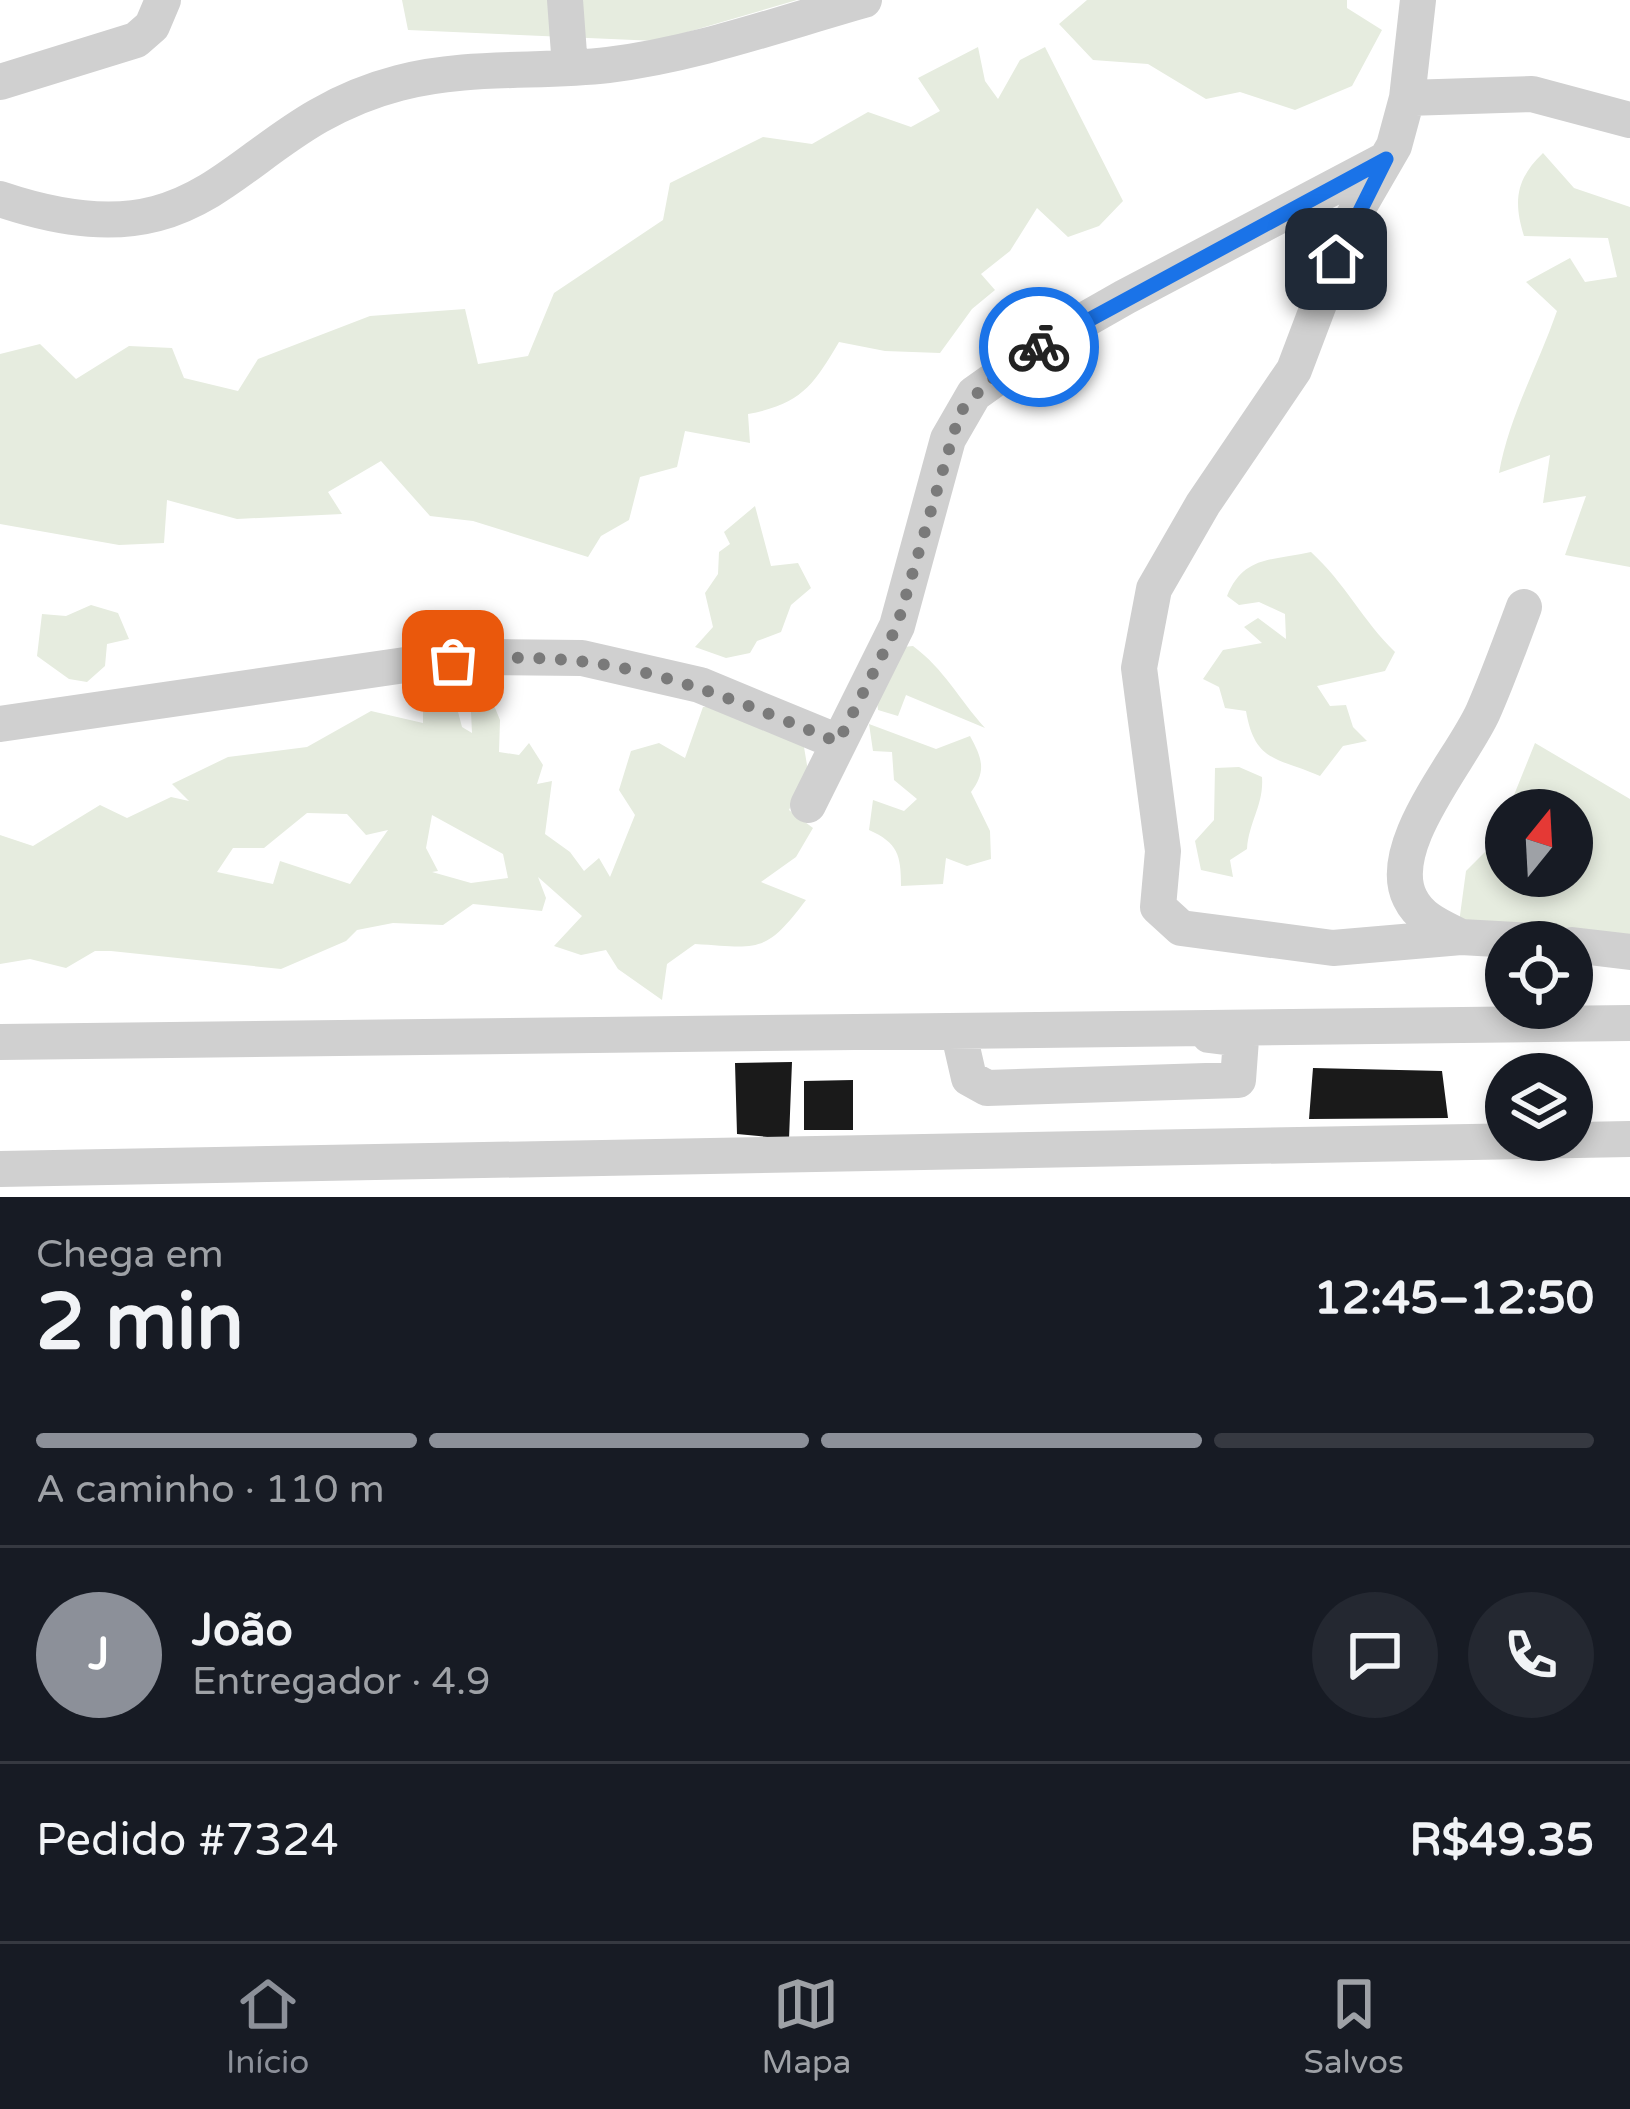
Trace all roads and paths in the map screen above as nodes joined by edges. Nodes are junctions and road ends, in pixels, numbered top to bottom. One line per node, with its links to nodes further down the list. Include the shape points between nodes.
1 (163, 0): 6 (street, via 136,40)
2 (565, 0): 5 (street)
3 (864, 0): 5 (street, via 672,54)
4 (1418, 0): 7 (street)
5 (570, 67): 10 (street, via 439,75 374,91 313,122 219,188 137,220 83,220)
6 (0, 82)
7 (1407, 98): 8 (street, via 1532,94); 9 (street)
8 (1630, 120)
9 (1386, 159): 13 (street, via 1089,317 974,394 948,439 897,626); 15 (street, via 1350,222 1294,370 1154,589 1139,668 1163,851 1158,907 1180,928 1333,948)
10 (0, 199)
11 (1524, 607): 15 (street, via 1482,715 1411,838 1404,874 1424,918)
12 (0, 724): 13 (street, via 412,664 582,658 700,685)
13 (838, 742): 14 (street)
14 (808, 805)
15 (1460, 937): 16 (street)
16 (1485, 938)
17 (1593, 948): 18 (street)
18 (1630, 952)
19 (1630, 1023): 22 (street)
20 (1103, 1038): 21 (street); 25 (street); 25 (street, via 1241,1039 1238,1080)
21 (1033, 1040): 23 (street); 26 (street)
22 (0, 1042)
23 (962, 1043): 24 (street); 26 (street, via 978,1085)
24 (0, 1063)
25 (1109, 1084): 26 (street)
26 (1038, 1088)
27 (1630, 1139): 28 (street)
28 (0, 1168)

